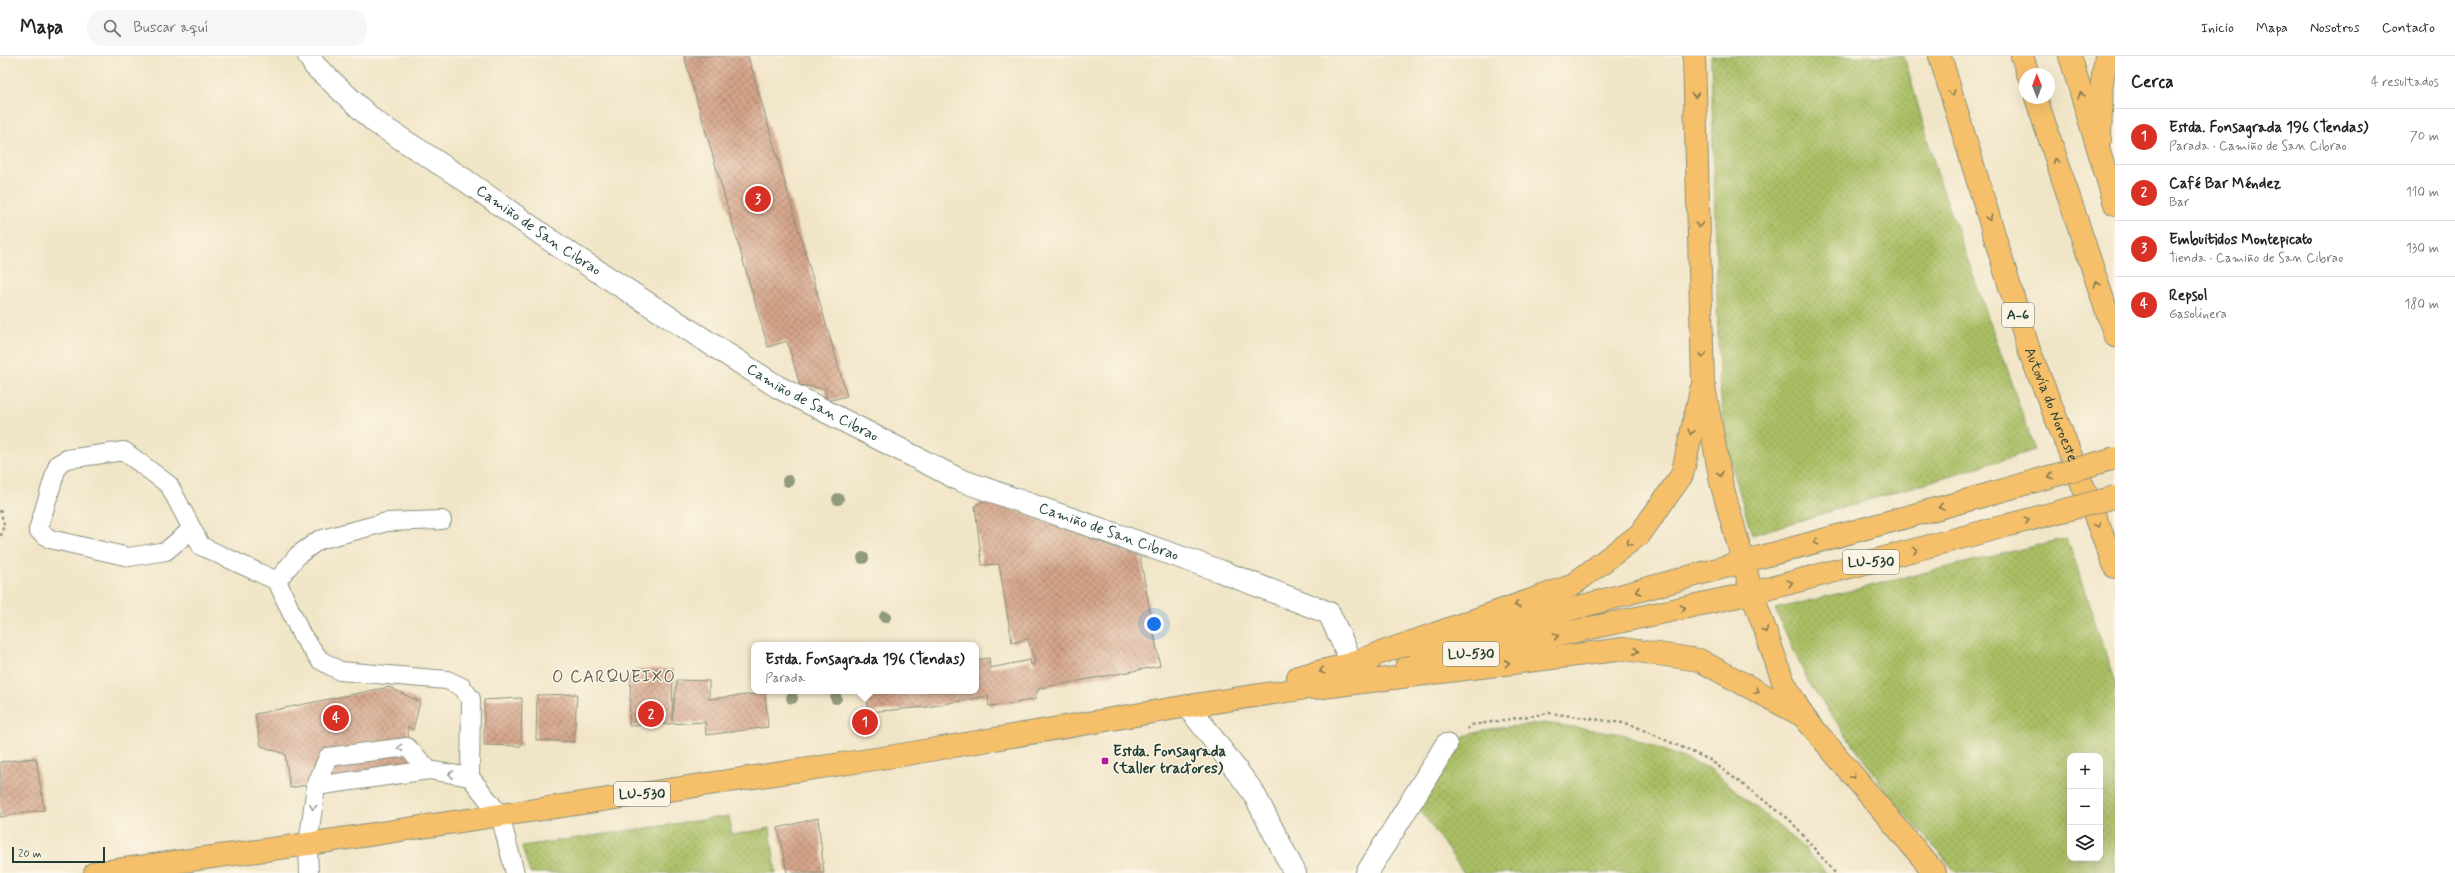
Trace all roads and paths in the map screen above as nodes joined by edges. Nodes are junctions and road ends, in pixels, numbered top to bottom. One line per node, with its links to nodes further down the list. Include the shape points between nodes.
1 (308, 56): 23 (street, Camiño de San Cibrao, via 315,66 375,122 462,178 560,247 778,387 960,480 1220,571 1330,613)
2 (1694, 56): 12 (main road, one-way to 12)
3 (1940, 56): 20 (main road, Autovía do Noroeste / A-6, one-way to 20, via 2029,350)
4 (2022, 56): 7 (main road)
5 (2070, 56): 9 (main road, one-way to 5)
6 (2106, 56): 9 (main road, via 2102,83)
7 (2026, 68)
8 (2038, 104): 11 (main road, one-way to 8)
9 (2100, 160): 10 (main road)
10 (2115, 204)
11 (2115, 336)
12 (1703, 381): 19 (main road, one-way to 19, via 1721,482); 23 (main road, one-way to 23, via 1682,475 1640,534 1571,586)
13 (2115, 458): 19 (main road, LU-530, one-way to 19, bridge)
14 (2115, 496): 22 (main road, LU-530, one-way to 14, bridge)
15 (0, 510): 18 (path, via 4,524)
16 (442, 520): 21 (lane, via 386,522 319,540 298,555)
17 (192, 529): 17 (lane, via 169,485 124,451 67,459 58,464 38,530 50,539 129,557 166,551); 21 (lane, via 201,546)
18 (0, 539)
19 (1743, 562): 22 (main road); 23 (main road, LU-530, one-way to 23, via 1503,628)
20 (2115, 567)
21 (277, 581): 29 (lane, via 301,634 320,660 340,671 447,680 462,687 471,699)
22 (1752, 593): 24 (main road, LU-530, one-way to 22); 26 (main road, one-way to 26, via 1783,681)
23 (1352, 663): 25 (main road, LU-530, one-way to 25)
24 (1315, 688): 25 (main road, LU-530); 26 (main road, one-way to 26, via 1624,649 1699,660)
25 (1188, 706): 31 (main road, LU-530, via 895,756); 36 (street, via 1253,792)
26 (1803, 716): 39 (main road, one-way to 39)
27 (1446, 744): 37 (street); 38 (path, via 1472,725 1549,713 1630,724 1710,760 1790,820)
28 (429, 770): 29 (lane, one-way to 28); 30 (lane); 30 (lane, one-way to 30, via 407,747 328,757)
29 (470, 778): 31 (lane)
30 (316, 786): 32 (lane, one-way to 32)
31 (500, 815): 32 (main road, LU-530); 35 (lane)
32 (308, 844): 33 (main road, LU-530); 34 (lane)
33 (95, 873)
34 (309, 873)
35 (515, 873)
36 (1295, 873)
37 (1367, 873)
38 (1835, 873)
39 (1935, 873)

